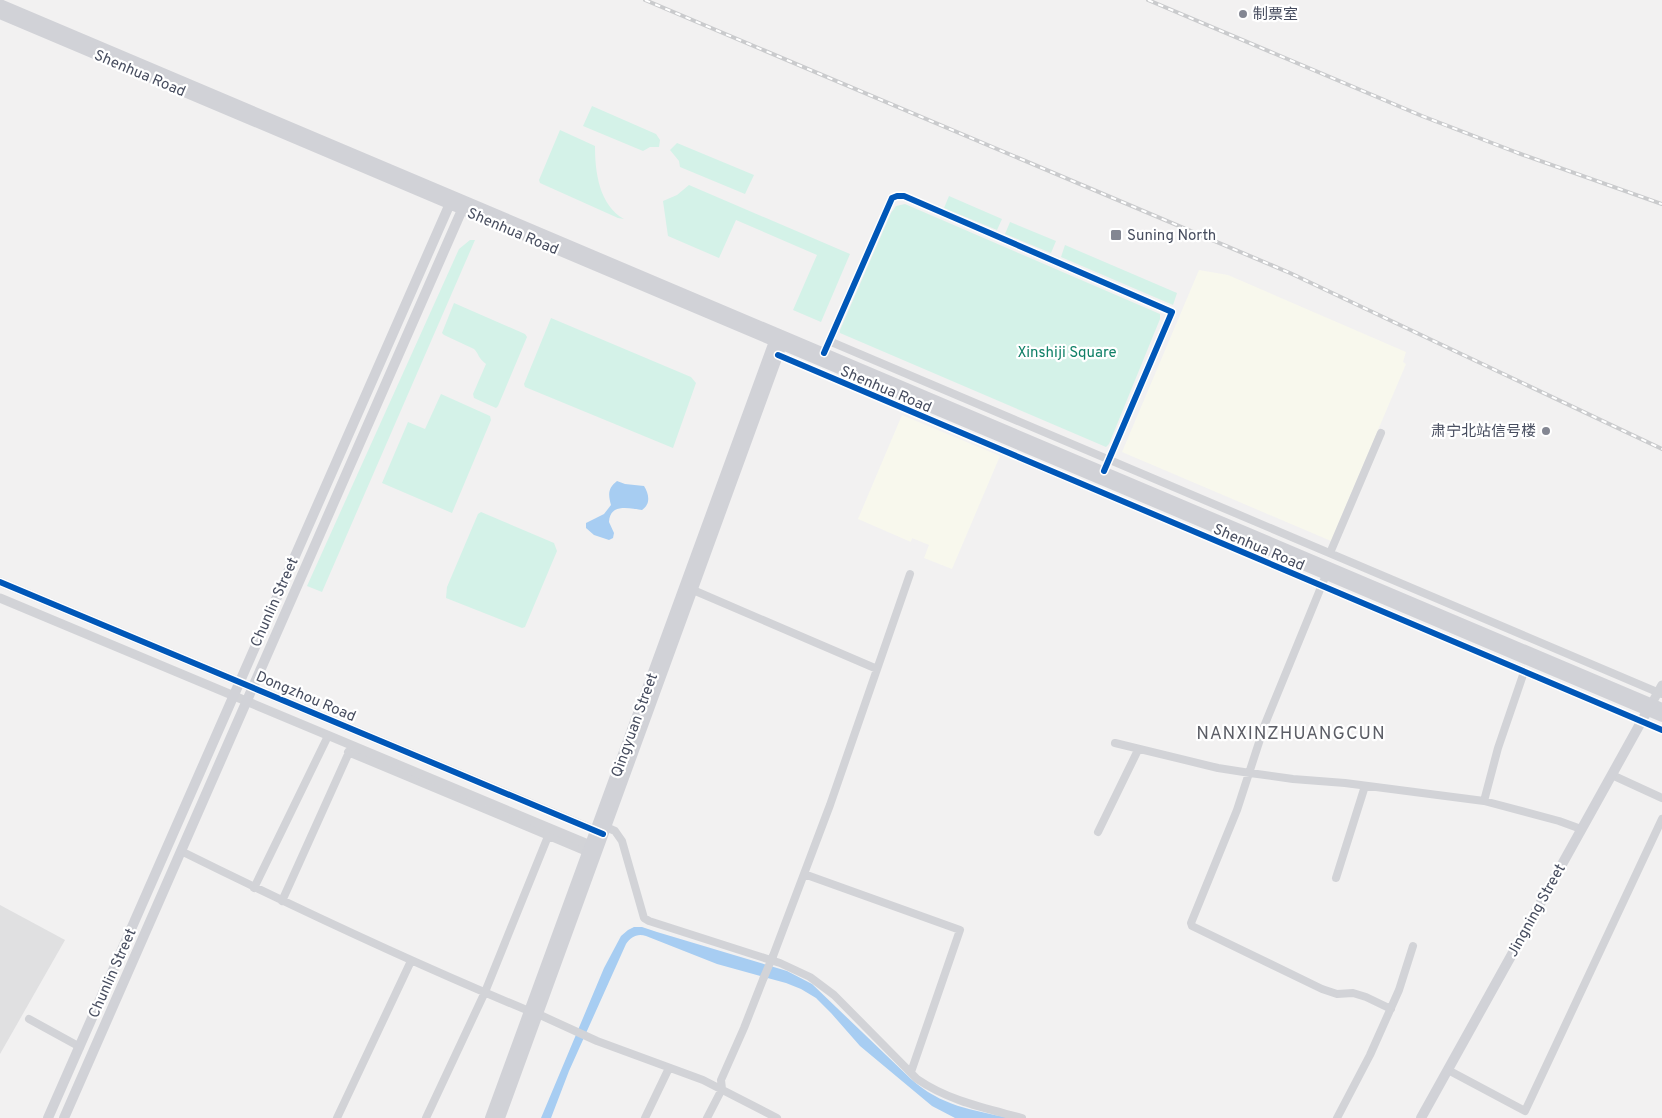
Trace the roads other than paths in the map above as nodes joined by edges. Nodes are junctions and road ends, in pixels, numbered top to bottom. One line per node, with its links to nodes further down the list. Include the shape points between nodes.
1 (0, 4): 3 (main road, Shenhua Road)
2 (0, 14): 3 (main road, Shenhua Road)
3 (451, 199): 4 (main road, Shenhua Road); 21 (main road, Chunlin Street)
4 (464, 205): 5 (main road, Shenhua Road); 22 (main road, Chunlin Street)
5 (780, 339): 7 (main road, Shenhua Road); 8 (main road, Qingyuan Street); 14 (main road, Shenhua Road); 41 (main road, Qingyuan Street)
6 (829, 341): 7 (street); 10 (street); 10 (street, via 892,198 904,196 1172,312)
7 (824, 353): 11 (main road, Shenhua Road)
8 (778, 355): 16 (street); 17 (main road, Qingyuan Street)
9 (1381, 434): 12 (street)
10 (1109, 460): 11 (street); 12 (street)
11 (1104, 471): 26 (main road, Shenhua Road)
12 (1330, 553): 23 (street)
13 (910, 574): 19 (street)
14 (1326, 575): 16 (street); 26 (main road, Shenhua Road)
15 (0, 582): 21 (street, Dongzhou Road)
16 (1321, 585): 20 (street); 34 (street)
17 (693, 590): 19 (street); 41 (main road, Qingyuan Street)
18 (0, 598): 24 (street, Dongzhou Road)
19 (877, 669): 46 (street)
20 (1524, 672): 28 (street); 38 (street)
21 (240, 682): 22 (street, Dongzhou Road); 24 (main road, Chunlin Street)
22 (252, 688): 25 (main road, Chunlin Street); 41 (street, Dongzhou Road)
23 (1661, 690): 26 (street)
24 (234, 696): 25 (street, Dongzhou Road); 56 (main road, Chunlin Street)
25 (246, 702): 30 (street, Dongzhou Road); 45 (main road, Chunlin Street)
26 (1654, 707): 27 (main road, Shenhua Road); 28 (main road, Jingning Street)
27 (1662, 717)
28 (1642, 722): 29 (street); 35 (main road, Jingning Street)
29 (1662, 730)
30 (328, 736): 32 (street, Dongzhou Road); 48 (street)
31 (1115, 743): 33 (street)
32 (350, 749): 43 (street, Dongzhou Road); 49 (street)
33 (1138, 750): 34 (street); 42 (street)
34 (1250, 772): 36 (street); 53 (street, via 1192,926 1322,989 1366,997)
35 (1612, 775): 37 (street); 40 (main road, Jingning Street)
36 (1365, 786): 38 (street); 47 (street)
37 (1662, 798)
38 (1484, 801): 40 (street)
39 (1662, 819): 58 (street, via 1525,1112)
40 (1581, 829): 58 (main road, Jingning Street)
41 (602, 831): 44 (main road, Qingyuan Street); 59 (street, via 615,831 622,841 644,918 780,963 810,977 834,995)
42 (1098, 832)
43 (550, 833): 44 (street, Dongzhou Road); 52 (street)
44 (592, 849): 54 (main road, Qingyuan Street)
45 (181, 851): 48 (street); 62 (main road, Chunlin Street)
46 (804, 874): 59 (street, via 960,930); 60 (street, bridge, via 722,1080)
47 (1336, 878)
48 (254, 888): 49 (street)
49 (282, 901): 51 (street)
50 (1413, 946): 53 (street)
51 (411, 961): 52 (street); 63 (street)
52 (485, 992): 54 (street); 64 (street)
53 (1391, 1009): 71 (street)
54 (533, 1013): 57 (street); 65 (main road, Qingyuan Street); 66 (main road, Qingyuan Street)
55 (29, 1019): 56 (street)
56 (80, 1047): 61 (main road, Chunlin Street)
57 (669, 1068): 60 (street); 67 (street)
58 (1448, 1070): 72 (main road, Jingning Street)
59 (911, 1072): 70 (street, via 948,1097)
60 (722, 1090): 68 (street); 69 (street)
61 (48, 1118)
62 (64, 1118)
63 (337, 1118)
64 (426, 1118)
65 (490, 1118)
66 (500, 1118)
67 (645, 1118)
68 (707, 1118)
69 (777, 1118)
70 (1022, 1118)
71 (1337, 1118)
72 (1421, 1118)

